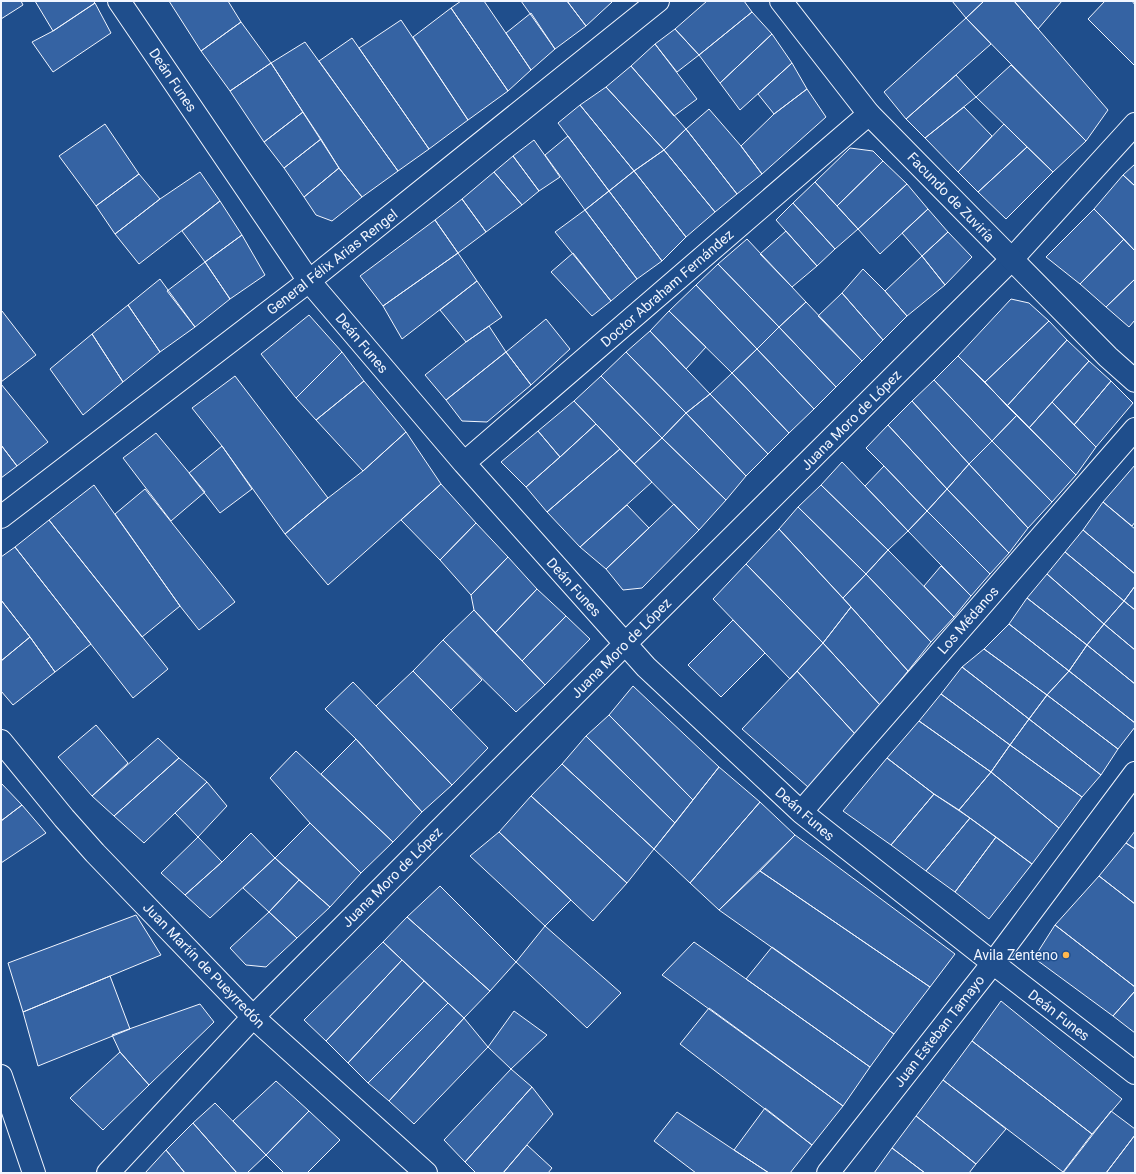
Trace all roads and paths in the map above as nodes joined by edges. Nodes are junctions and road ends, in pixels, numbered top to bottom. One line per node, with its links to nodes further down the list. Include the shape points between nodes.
1 (119, 1): 7 (street, Deán Funes)
2 (658, 1): 7 (street, General Félix Arias Rengel)
3 (781, 1): 4 (street, Facundo de Zuviría)
4 (869, 114): 6 (street, Facundo de Zuviría); 10 (street, Doctor Abraham Fernández)
5 (1135, 124): 6 (street, Juana Moro de López)
6 (1012, 259): 8 (street, Facundo de Zuviría); 12 (street, Juana Moro de López)
7 (309, 281): 10 (street, Deán Funes); 11 (street, General Félix Arias Rengel)
8 (1135, 381)
9 (1135, 429): 15 (street, Los Médanos)
10 (464, 463): 12 (street, Deán Funes)
11 (1, 517)
12 (625, 644): 15 (street, Deán Funes, via 646,667); 17 (street, Juana Moro de López)
13 (1, 741): 17 (street, Juan Martín de Pueyrredón, via 95,853)
14 (1135, 773): 16 (street, Juan Esteban Tamayo)
15 (801, 812): 16 (street, Deán Funes)
16 (993, 963): 18 (street, Deán Funes); 23 (street, Juan Esteban Tamayo)
17 (253, 1017): 21 (street, Juana Moro de López); 22 (street, Juan Martín de Pueyrredón)
18 (1135, 1073)
19 (1, 1076): 20 (street)
20 (34, 1173)
21 (108, 1173)
22 (426, 1173)
23 (828, 1173)

